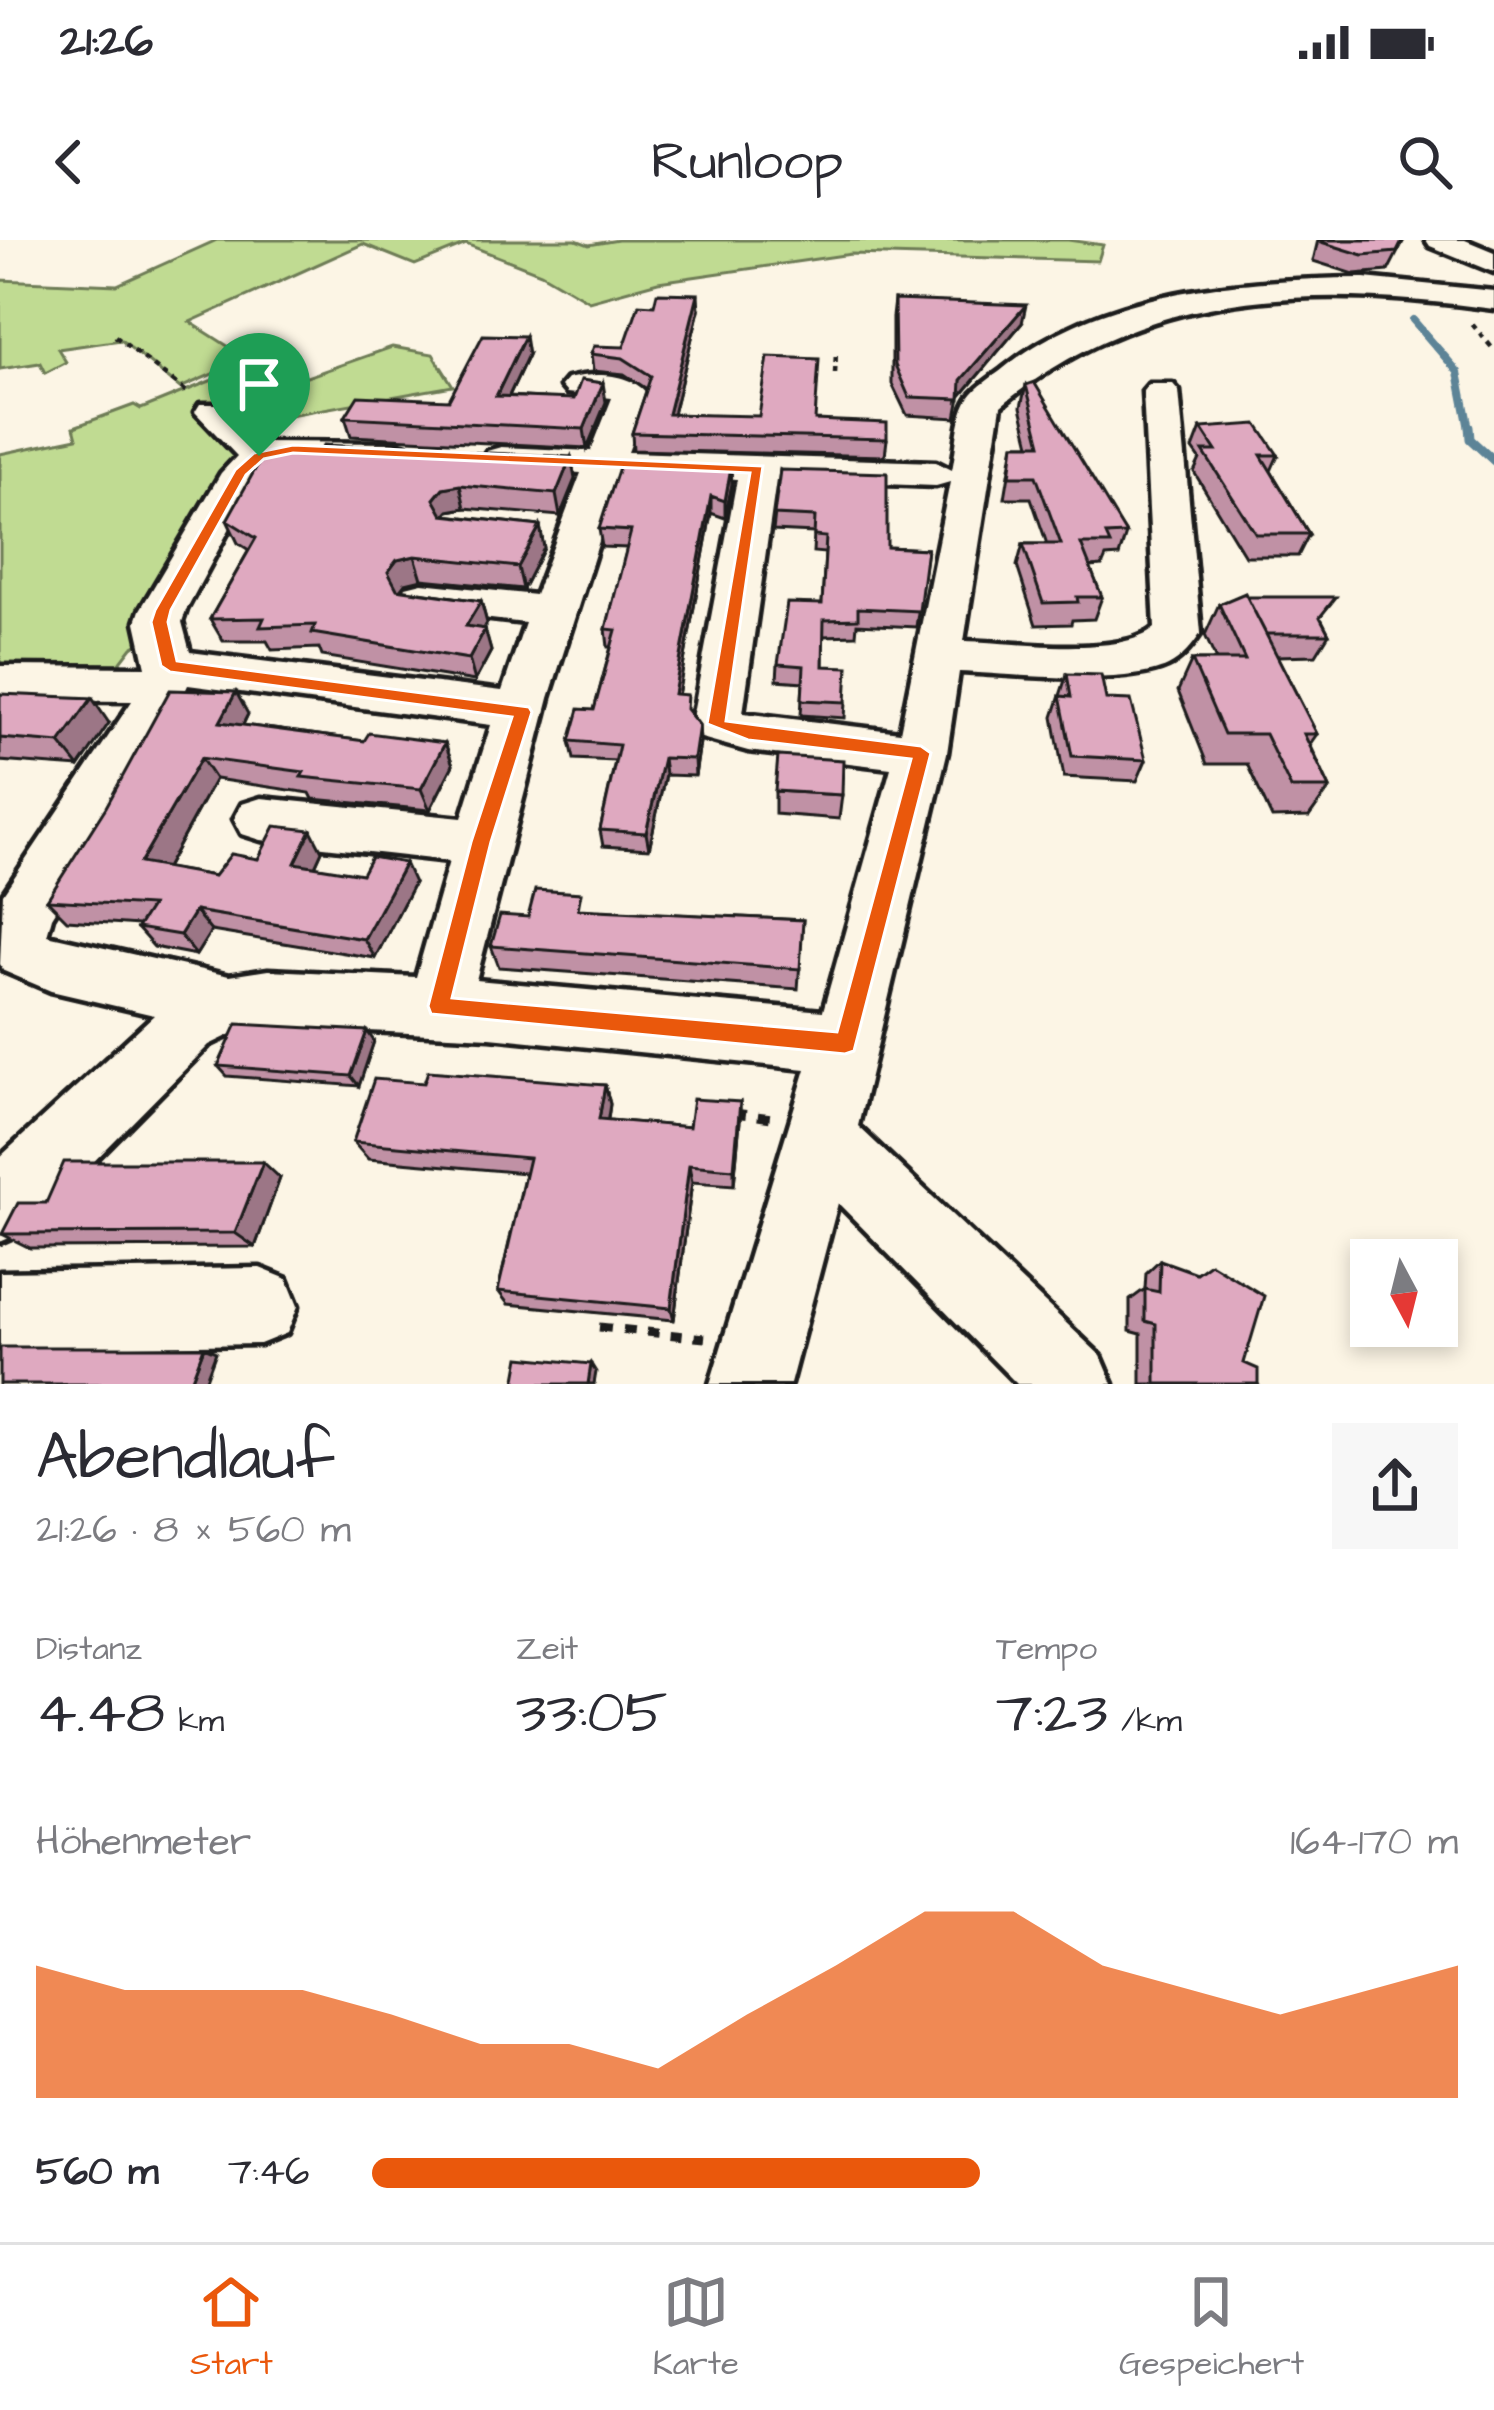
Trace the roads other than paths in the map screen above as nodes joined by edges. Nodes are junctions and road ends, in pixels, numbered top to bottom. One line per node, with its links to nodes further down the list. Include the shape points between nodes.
1 (1440, 240): 2 (street)
2 (1494, 263)
3 (1494, 300): 13 (street, via 1424,290 1247,291 1161,304 1046,349 984,402)
4 (579, 386): 8 (street, via 630,391)
5 (1161, 391): 13 (street, via 1178,633 1154,654 1110,660)
6 (213, 412): 7 (street)
7 (259, 456): 8 (street, via 293,449); 14 (street, via 240,472 163,610)
8 (602, 465): 9 (street); 12 (street, via 555,533)
9 (758, 469): 10 (street); 17 (street, via 716,724)
10 (936, 474)
11 (422, 597): 12 (street)
12 (553, 612): 16 (street)
13 (942, 656): 17 (street)
14 (167, 675): 15 (street); 16 (street); 20 (street, via 148,718)
15 (0, 683)
16 (523, 712): 19 (street)
17 (921, 753): 23 (street)
18 (260, 819): 19 (street)
19 (481, 842): 22 (street)
20 (12, 910): 21 (street, via 25,952 51,964)
21 (230, 1004): 22 (street, via 268,998); 25 (street, via 187,1025)
22 (439, 1006): 23 (street)
23 (845, 1043): 24 (street)
24 (820, 1140): 28 (street); 29 (street)
25 (0, 1206)
26 (260, 1306): 27 (street)
27 (0, 1310)
28 (756, 1364)
29 (1073, 1384)

